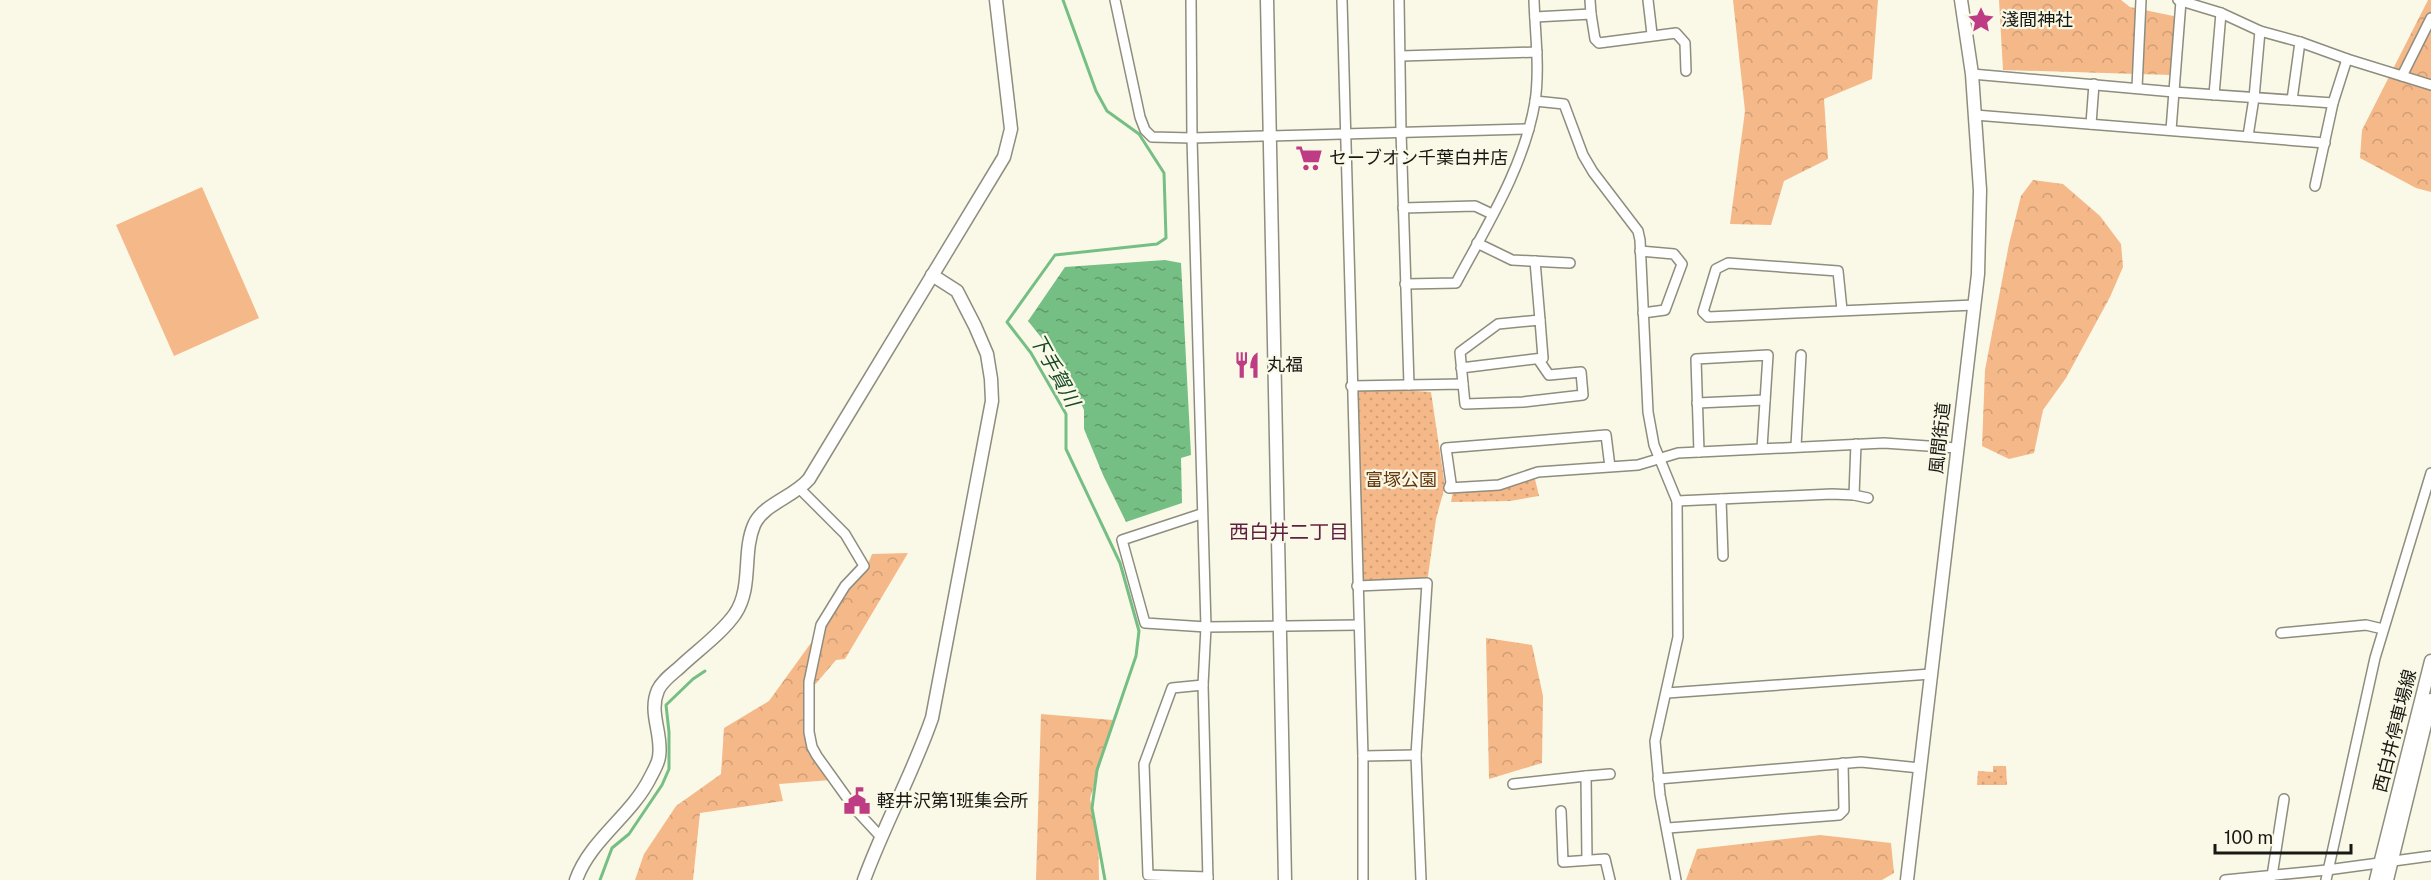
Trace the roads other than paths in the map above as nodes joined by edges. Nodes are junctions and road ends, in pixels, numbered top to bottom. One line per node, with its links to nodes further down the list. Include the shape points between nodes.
1 (996, 0): 52 (street, via 1010,115 1009,142 996,171)
2 (1115, 0): 43 (street, via 1144,130 1152,137)
3 (1191, 0): 43 (street)
4 (1267, 0): 41 (street)
5 (1342, 0): 40 (street)
6 (1399, 0): 21 (street)
7 (1534, 0): 15 (street)
8 (1590, 0): 14 (street)
9 (1648, 0): 18 (street)
10 (1961, 0): 24 (street, 風間街道)
11 (2141, 0): 28 (street)
12 (2180, 0): 13 (street); 29 (street)
13 (2221, 12): 17 (street); 30 (street)
14 (1591, 14): 15 (street); 18 (street, via 1599,43)
15 (1535, 17): 20 (street)
16 (2431, 18): 25 (street)
17 (2260, 31): 19 (street); 31 (street)
18 (1652, 34): 23 (street, via 1676,33 1685,43)
19 (2300, 42): 22 (street); 33 (street)
20 (1537, 52): 21 (street); 32 (street)
21 (1401, 56): 39 (street)
22 (2347, 59): 25 (street); 34 (street)
23 (1686, 71)
24 (1972, 74): 26 (street); 35 (street, 風間街道)
25 (2402, 76): 27 (street)
26 (2094, 84): 28 (street); 36 (street)
27 (2431, 85)
28 (2137, 88): 29 (street)
29 (2174, 92): 30 (street); 38 (street)
30 (2214, 95): 31 (street)
31 (2254, 98): 33 (street); 42 (street)
32 (1535, 100): 37 (street); 49 (street, via 1564,104 1583,155 1638,231)
33 (2292, 100): 34 (street)
34 (2333, 103): 44 (street)
35 (1975, 115): 36 (street); 54 (street, 風間街道, via 1980,220)
36 (2091, 124): 38 (street)
37 (1529, 129): 39 (street); 47 (street, via 1519,162)
38 (2171, 130): 42 (street)
39 (1401, 131): 40 (street); 46 (street)
40 (1346, 134): 41 (street); 63 (street)
41 (1270, 136): 43 (street); 84 (street)
42 (2247, 136): 44 (street)
43 (1192, 138): 79 (street)
44 (2325, 142): 45 (street)
45 (2315, 186)
46 (1403, 208): 47 (street, via 1475,206); 53 (street)
47 (1492, 214): 48 (street)
48 (1478, 243): 50 (street, via 1512,260); 53 (street, via 1456,283)
49 (1640, 251): 56 (street); 56 (street, via 1674,254 1682,264 1665,310)
50 (1535, 261): 51 (street); 57 (street)
51 (1570, 263)
52 (932, 275): 74 (street); 103 (street, via 957,291 975,326 987,354 992,401 932,718)
53 (1405, 284): 62 (street)
54 (1974, 305): 55 (street); 69 (street, 風間街道)
55 (1842, 310): 55 (street, via 1708,317 1703,312 1716,269 1728,263 1838,271)
56 (1643, 313): 71 (street, via 1648,412)
57 (1540, 320): 59 (street, via 1542,358); 60 (street, via 1498,324 1460,352)
58 (1801, 356): 67 (street)
59 (1538, 359): 60 (street); 61 (street, via 1549,375 1581,372 1583,395 1464,404)
60 (1461, 368): 61 (street)
61 (1463, 384): 62 (street)
62 (1409, 385): 63 (street)
63 (1351, 386): 81 (street)
64 (1765, 400): 65 (street); 65 (street, via 1768,355 1696,359); 68 (street)
65 (1697, 403): 70 (street)
66 (1856, 444): 67 (street); 69 (street); 75 (street)
67 (1796, 446): 68 (street)
68 (1762, 448): 70 (street)
69 (1957, 448): 88 (street, 風間街道)
70 (1700, 452): 71 (street)
71 (1658, 459): 72 (street); 78 (street)
72 (1610, 467): 72 (street, via 1538,472 1499,485 1449,488 1446,448 1606,435)
73 (2431, 473): 85 (street)
74 (800, 489): 103 (street, via 844,534 864,566 845,586 821,625 809,682 812,747); 110 (street, via 769,508 754,524 737,611 659,687 654,707 659,748 655,767 635,803 588,856)
75 (1854, 495): 76 (street); 77 (street)
76 (1868, 498)
77 (1721, 499): 78 (street); 80 (street)
78 (1677, 501): 90 (street, via 1679,621)
79 (1201, 514): 83 (street); 83 (street, via 1122,540 1145,623)
80 (1723, 556)
81 (1357, 586): 82 (street); 92 (street, via 1427,583)
82 (1358, 625): 84 (street); 93 (street)
83 (1206, 627): 84 (street); 89 (street)
84 (1281, 627): 112 (street)
85 (2383, 629): 86 (street, via 2366,625); 107 (street)
86 (2281, 633)
87 (2431, 661): 106 (street, 西白井停車場線)
88 (1931, 674): 90 (street); 95 (street, 風間街道)
89 (1203, 685): 109 (street); 109 (street, via 1172,688 1144,764 1148,875)
90 (1667, 693): 98 (street, via 1655,741)
91 (2431, 700): 106 (street, 西白井停車場線)
92 (1416, 755): 93 (street); 114 (street)
93 (1363, 756): 113 (street)
94 (1843, 763): 95 (street); 98 (street); 102 (street, via 1844,810 1839,815)
95 (1920, 768): 117 (street, 風間街道)
96 (1610, 774): 97 (street)
97 (1586, 776): 99 (street); 105 (street)
98 (1659, 779): 102 (street)
99 (1513, 784)
100 (2284, 799): 108 (street)
101 (1561, 811): 105 (street, via 1563,862)
102 (1668, 828): 116 (street)
103 (880, 836): 111 (street)
104 (2431, 856): 106 (street)
105 (1587, 860): 115 (street, via 1605,859)
106 (2386, 861): 107 (street); 119 (street, 西白井停車場線); 120 (street, 西白井停車場線)
107 (2326, 875): 108 (street)
108 (2272, 876): 118 (street)
109 (1208, 878)
110 (576, 880)
111 (864, 880)
112 (1285, 880)
113 (1363, 880)
114 (1420, 880)
115 (1610, 880)
116 (1676, 880)
117 (1907, 880)
118 (2225, 880)
119 (2376, 880)
120 (2387, 880)

